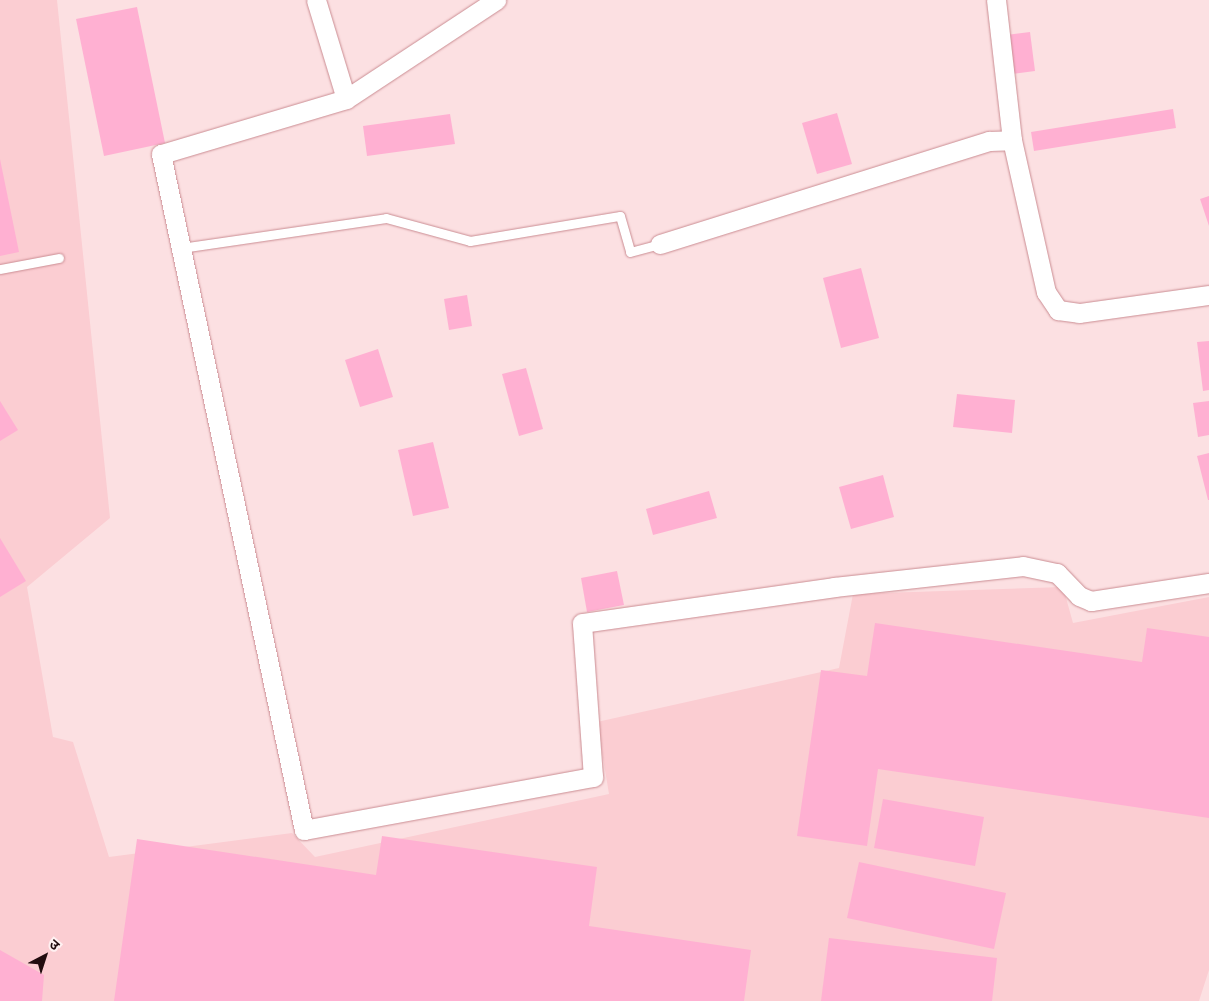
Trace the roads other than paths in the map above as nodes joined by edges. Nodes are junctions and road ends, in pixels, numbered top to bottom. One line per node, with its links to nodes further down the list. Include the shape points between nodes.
1 (316, 0): 4 (street)
2 (496, 0): 4 (street)
3 (996, 0): 5 (street)
4 (346, 99): 7 (street, via 161,154)
5 (1012, 140): 6 (street, via 959,150); 10 (street, via 1046,292 1058,310 1079,313)
6 (660, 244): 7 (lane, via 630,252 620,216 470,242 386,218)
7 (181, 248): 11 (street, via 304,830 593,777 582,623 834,587 1023,566 1056,573 1079,596 1091,601)
8 (59, 258): 9 (lane)
9 (0, 269)
10 (1209, 295)
11 (1209, 583)

